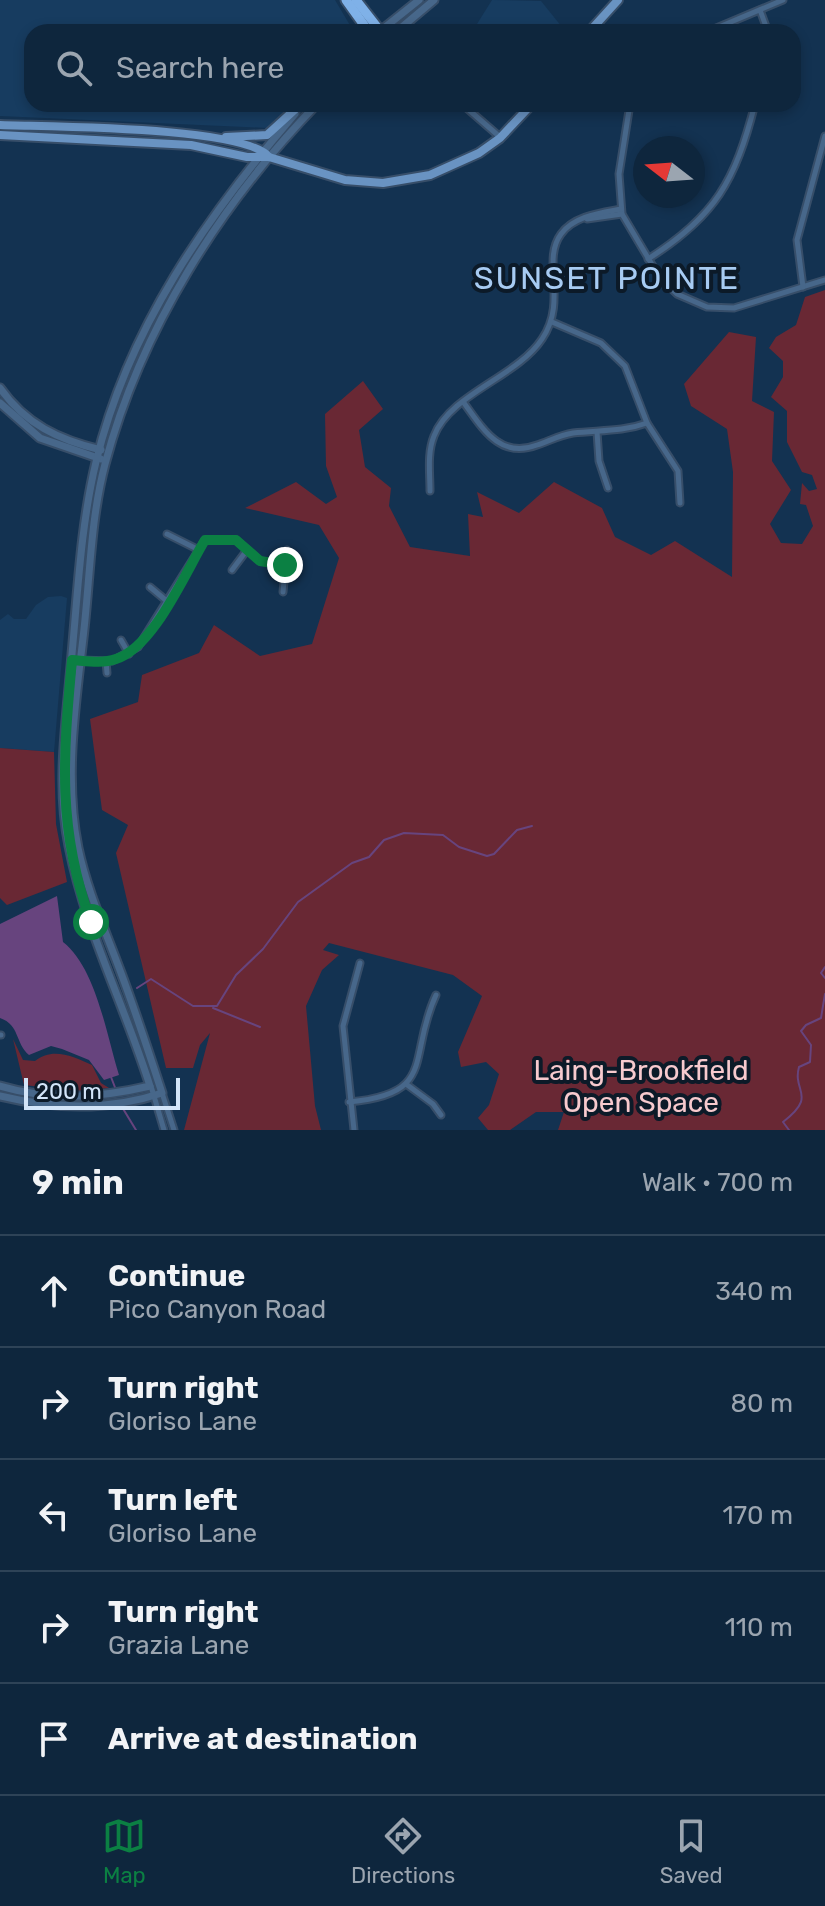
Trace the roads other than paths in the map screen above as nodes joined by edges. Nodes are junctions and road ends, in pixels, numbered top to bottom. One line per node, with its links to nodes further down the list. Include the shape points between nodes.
1 (346, 0): 8 (highway)
2 (356, 0): 9 (highway)
3 (419, 0): 10 (main road)
4 (434, 0): 11 (main road)
5 (618, 0): 12 (main road)
6 (783, 0): 7 (street)
7 (760, 10): 13 (street); 14 (street)
8 (369, 24)
9 (372, 24)
10 (388, 24)
11 (406, 24)
12 (597, 24)
13 (726, 24)
14 (765, 24)
15 (293, 112): 25 (main road, via 267,135)
16 (296, 112): 27 (main road)
17 (309, 112): 27 (main road)
18 (471, 112): 26 (street)
19 (524, 112): 26 (main road)
20 (629, 112): 28 (street, via 619,174)
21 (753, 112): 29 (street, via 736,167 720,197 683,237)
22 (0, 125): 25 (main road)
23 (0, 135): 27 (main road, via 191,145)
24 (825, 136): 31 (street, via 797,240)
25 (215, 137): 27 (main road)
26 (500, 138): 27 (main road, via 452,167 395,182 345,180)
27 (264, 155): 38 (main road, via 151,315); 39 (main road, via 155,326 128,388)
28 (622, 211): 29 (street); 32 (street, via 586,218 564,230 553,250 557,291)
29 (648, 259): 31 (street, via 677,294 707,307 742,307)
30 (825, 280): 31 (street)
31 (803, 287)
32 (552, 322): 35 (street, via 533,351); 36 (street, via 614,354 633,378)
33 (0, 388): 38 (main road, via 25,418)
34 (0, 403): 38 (main road, via 40,438)
35 (464, 403): 37 (street, via 490,437 513,449 571,433); 41 (street, via 434,435)
36 (647, 423): 37 (street); 42 (street, via 678,471)
37 (597, 432): 40 (street)
38 (98, 454): 39 (main road); 54 (main road, via 85,519)
39 (108, 456): 54 (main road)
40 (608, 488)
41 (430, 491)
42 (680, 503)
43 (167, 534): 44 (street)
44 (199, 550): 45 (street, via 205,540 233,539); 51 (street)
45 (247, 550): 47 (street, via 260,561); 48 (street)
46 (287, 550): 47 (street)
47 (285, 565): 50 (street)
48 (232, 570)
49 (150, 587): 51 (street)
50 (283, 592)
51 (168, 602): 53 (street, via 141,645)
52 (121, 640): 53 (street)
53 (129, 654): 55 (street)
54 (76, 660): 55 (street); 60 (main road, via 71,787 78,848)
55 (106, 661): 56 (street)
56 (107, 673)
57 (360, 963): 64 (street, via 343,1026)
58 (436, 995): 59 (street, via 416,1067)
59 (406, 1084): 64 (street, via 384,1098); 65 (street)
60 (155, 1085): 61 (main road, via 107,1095 44,1095); 62 (main road)
61 (0, 1086)
62 (158, 1095): 63 (main road, via 108,1105 53,1106); 66 (street); 67 (street)
63 (0, 1096)
64 (349, 1102): 68 (street)
65 (441, 1115)
66 (164, 1130)
67 (174, 1130)
68 (354, 1130)

